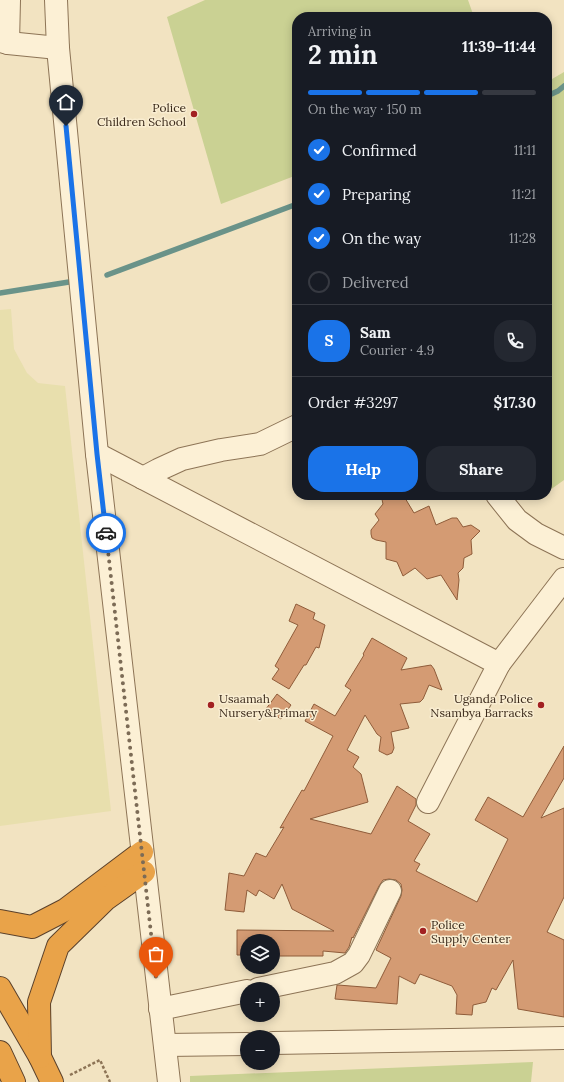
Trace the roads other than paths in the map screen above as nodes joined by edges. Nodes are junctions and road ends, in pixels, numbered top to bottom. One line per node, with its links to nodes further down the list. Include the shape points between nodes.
1 (9, 0): 3 (street)
2 (56, 0): 4 (street)
3 (4, 42): 4 (street)
4 (58, 48): 6 (street)
5 (292, 428): 7 (street, via 260,444 182,459)
6 (97, 454): 7 (street); 13 (street)
7 (143, 478): 11 (street)
8 (501, 500): 9 (street, via 516,520 536,534)
9 (564, 548)
10 (564, 579): 11 (street)
11 (499, 664): 12 (street)
12 (428, 802)
13 (143, 862): 15 (highway, via 65,910 32,927); 19 (street); 25 (highway, via 58,946 39,1002)
14 (390, 891): 16 (street, via 359,955 352,963 335,974)
15 (0, 921)
16 (280, 985)
17 (0, 988): 25 (highway)
18 (240, 992): 19 (street)
19 (160, 1009): 23 (street)
20 (564, 1038): 21 (street)
21 (280, 1043)
22 (240, 1044): 23 (street)
23 (164, 1045): 28 (street)
24 (0, 1052): 27 (highway)
25 (40, 1057): 26 (highway)
26 (60, 1079)
27 (14, 1082)
28 (169, 1082)

